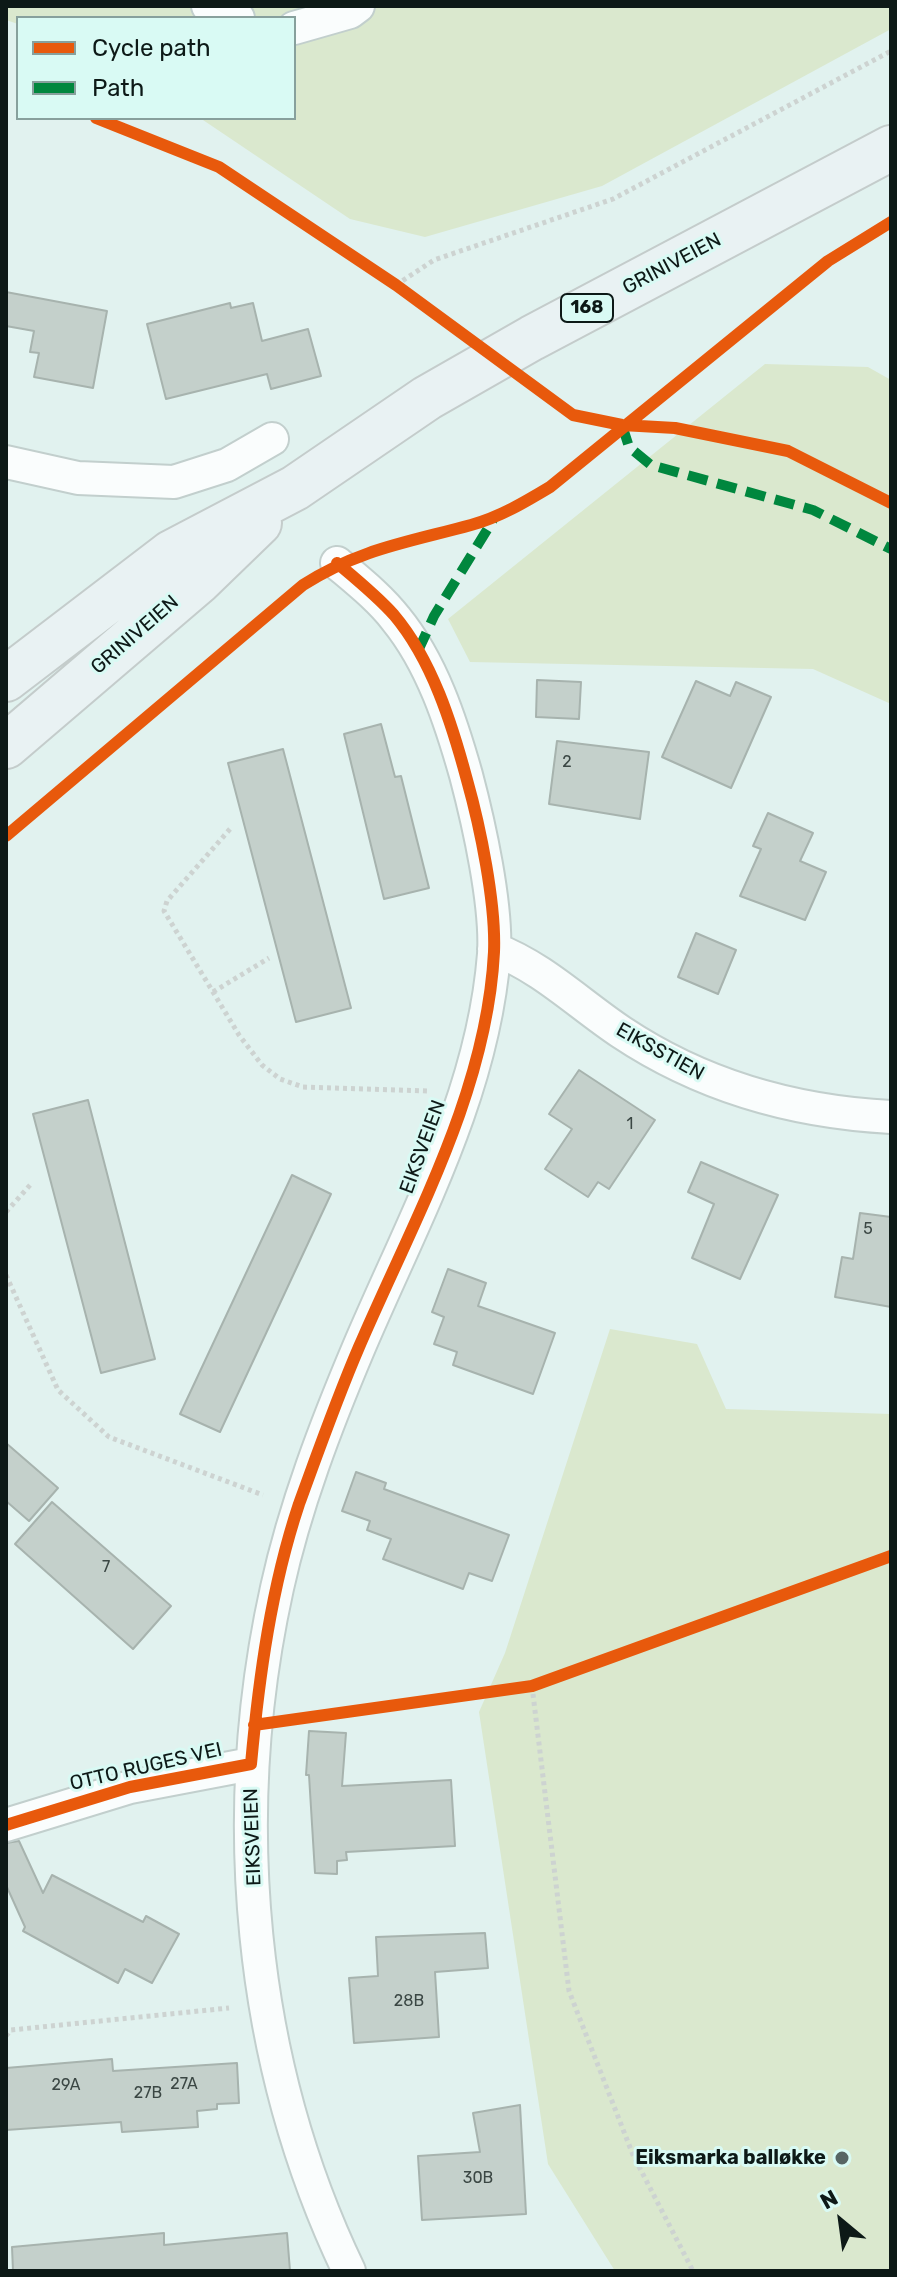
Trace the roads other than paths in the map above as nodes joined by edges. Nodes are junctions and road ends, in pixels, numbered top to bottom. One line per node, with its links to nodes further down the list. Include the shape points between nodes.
1 (208, 6): 3 (street)
2 (358, 6): 4 (street)
3 (233, 16)
4 (296, 27)
5 (891, 148): 8 (main road, GRINIVEIEN / 168, via 518,345 427,398)
6 (272, 439): 7 (street, via 227,465 174,482 78,478)
7 (6, 462)
8 (295, 488): 10 (main road, GRINIVEIEN / 168, via 171,553); 11 (main road, GRINIVEIEN / 168, via 199,581)
9 (337, 563): 12 (street, EIKSVEIEN, via 394,615 436,689 481,829)
10 (6, 679)
11 (6, 746)
12 (494, 949): 13 (street, EIKSSTIEN, via 520,959 623,1033 696,1075 790,1105); 14 (street, EIKSVEIEN, via 485,1020 435,1179 358,1349 298,1508 261,1667)
13 (891, 1117)
14 (251, 1764): 15 (street, OTTO RUGES VEI, via 130,1787); 16 (street, EIKSVEIEN, via 252,1854 266,2004 291,2117)
15 (6, 1825)
16 (349, 2271)

